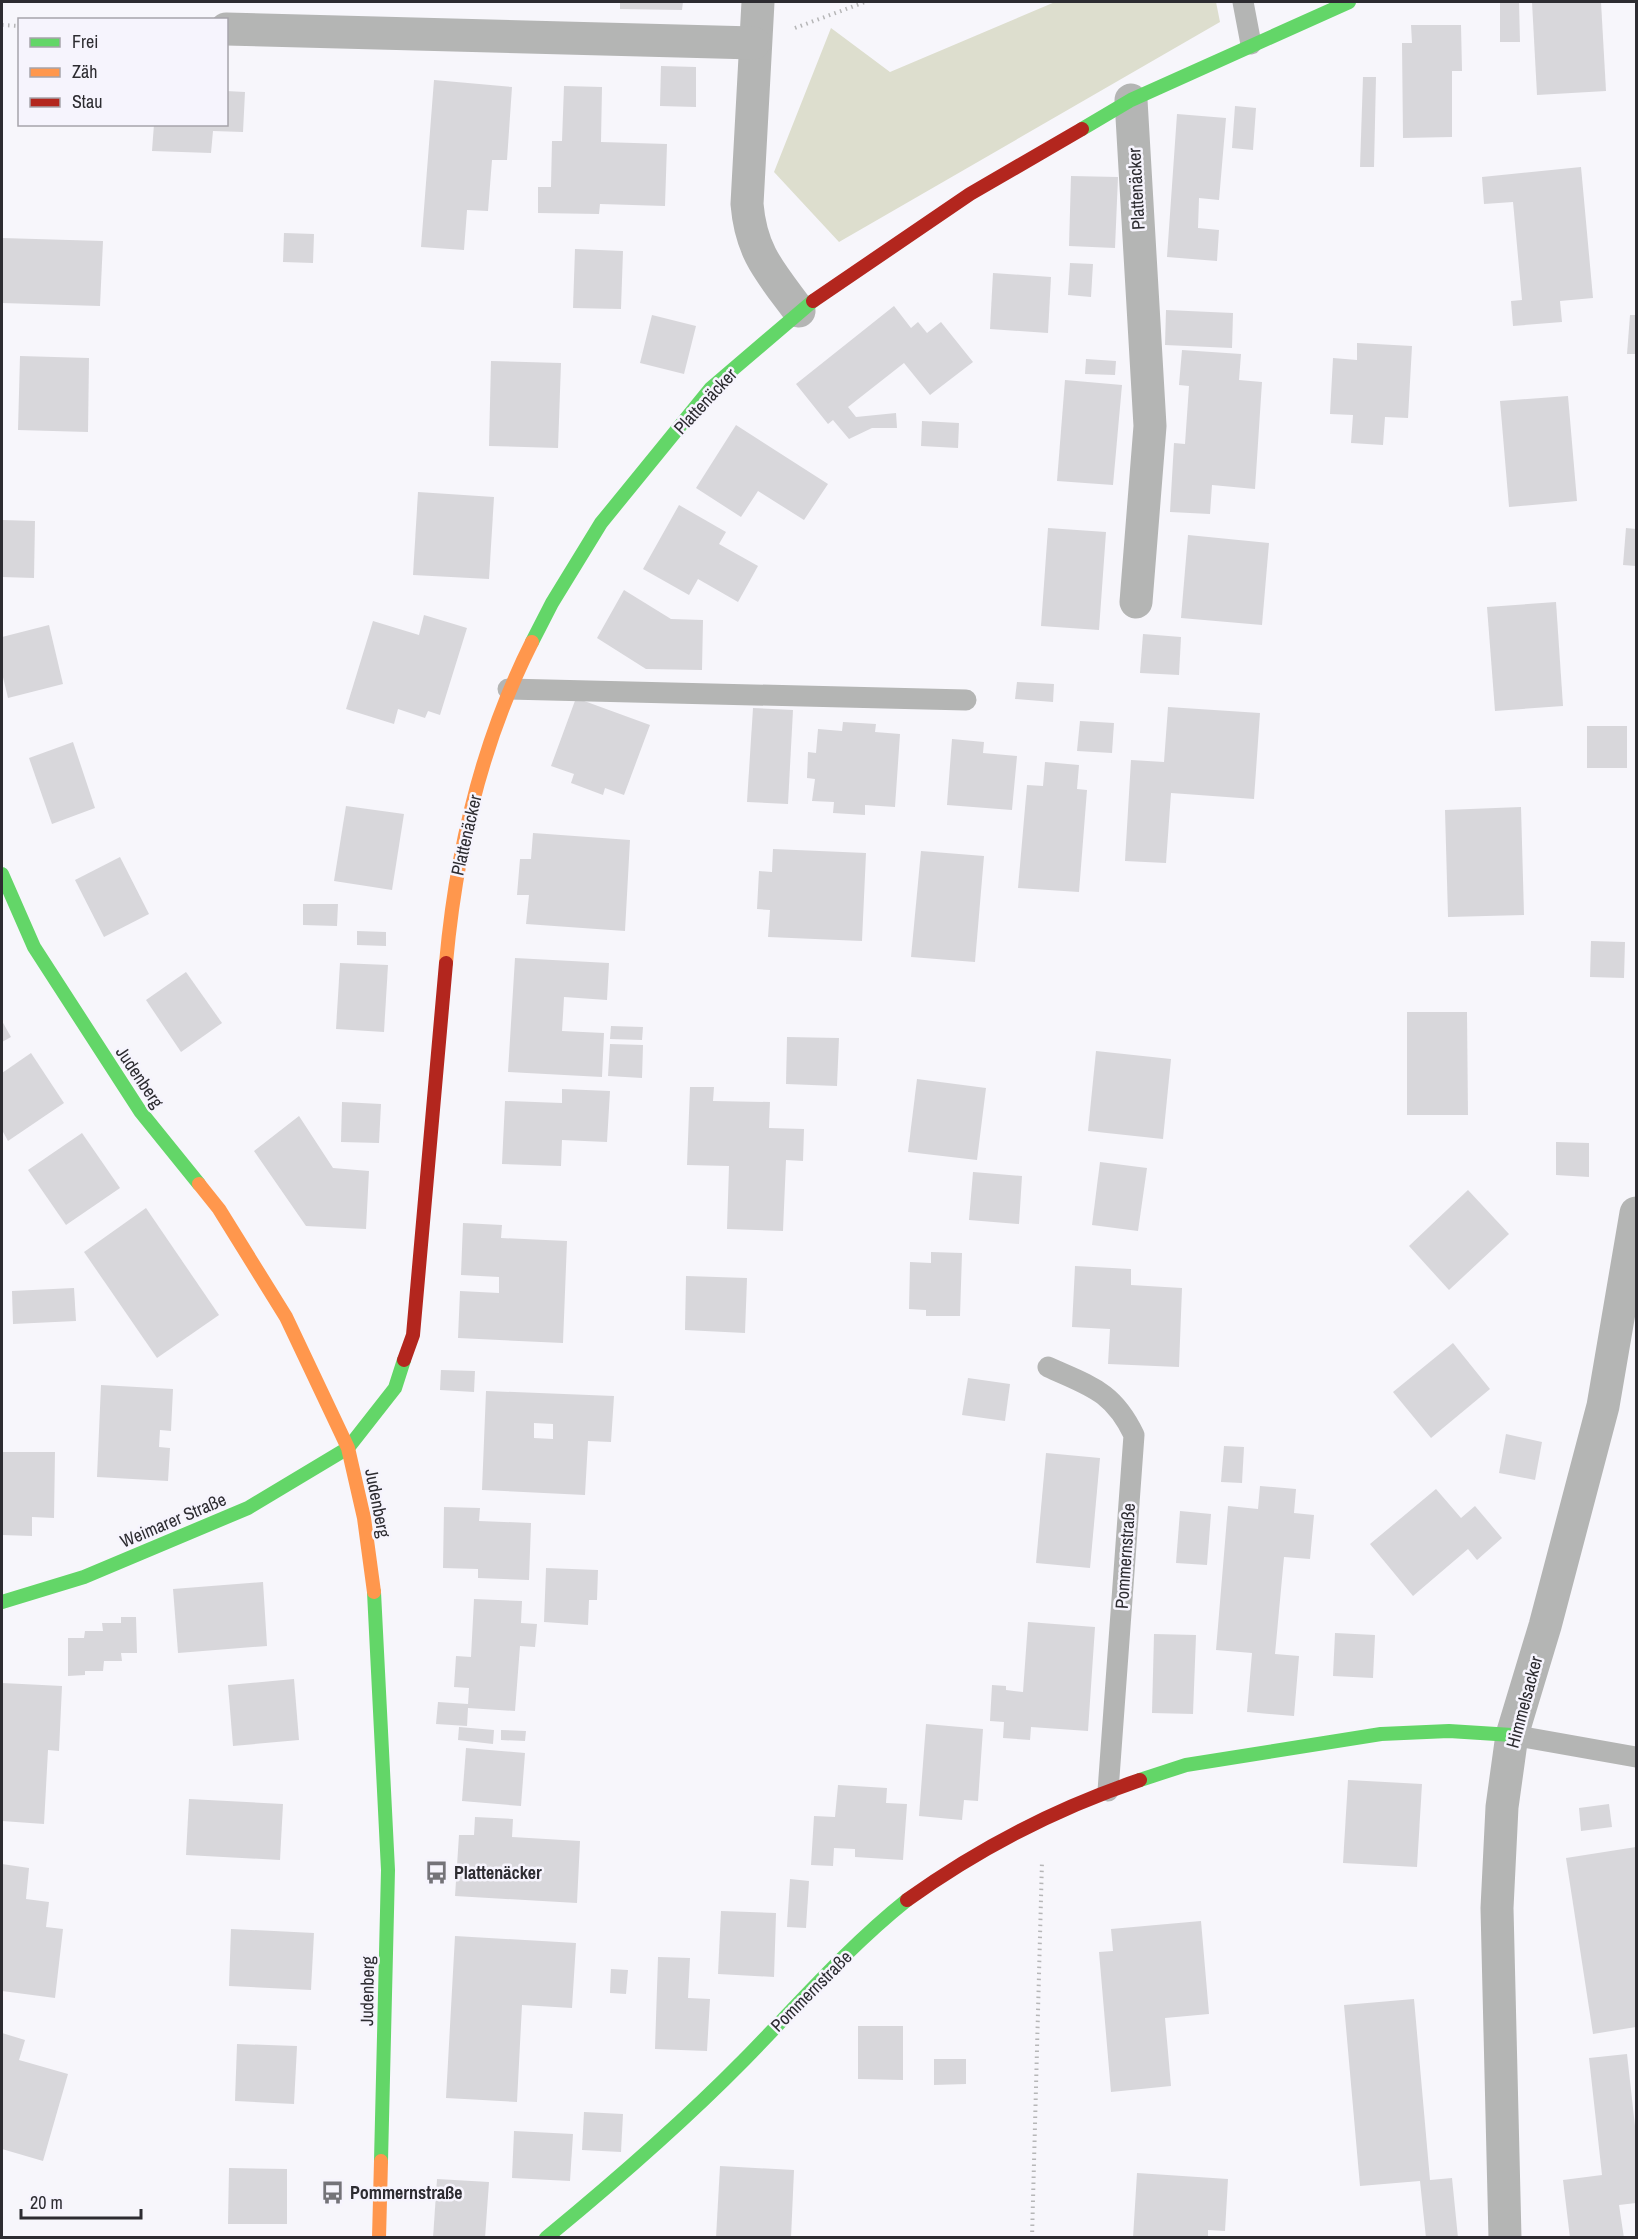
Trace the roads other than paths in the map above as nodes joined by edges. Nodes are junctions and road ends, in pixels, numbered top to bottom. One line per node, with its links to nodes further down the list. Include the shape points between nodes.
1 (758, 2): 5 (street)
2 (1243, 2): 6 (lane)
3 (1349, 2): 6 (street, Plattenäcker)
4 (228, 29): 5 (street)
5 (754, 43): 8 (street, via 749,231 760,258)
6 (1251, 44): 7 (street, Plattenäcker)
7 (1131, 100): 8 (street, Plattenäcker, via 970,194); 9 (street, Plattenäcker, via 1150,426)
8 (799, 310): 10 (street, Plattenäcker, via 711,387 601,523 552,603)
9 (1136, 603)
10 (508, 689): 11 (lane); 15 (street, Plattenäcker, via 487,746 451,905 413,1335 395,1388)
11 (966, 700)
12 (2, 874): 15 (street, Judenberg, via 40,956 140,1111 219,1209 286,1317)
13 (1636, 1213): 17 (street, Himmelsacker, via 1603,1406)
14 (1048, 1367): 19 (lane, Pommernstraße, via 1100,1390 1123,1412 1134,1435)
15 (348, 1448): 16 (street, Weimarer Straße, via 248,1508 84,1577); 20 (street, Judenberg, via 374,1588 388,1870)
16 (2, 1602)
17 (1512, 1736): 18 (lane); 19 (street, Pommernstraße, via 1449,1731 1381,1734 1186,1765); 22 (street, Himmelsacker, via 1502,1807 1497,1908)
18 (1636, 1757)
19 (1108, 1791): 21 (street, Pommernstraße, via 1043,1818 941,1876 905,1902 825,1974 742,2062)
20 (379, 2238)
21 (546, 2238)
22 (1505, 2238)

